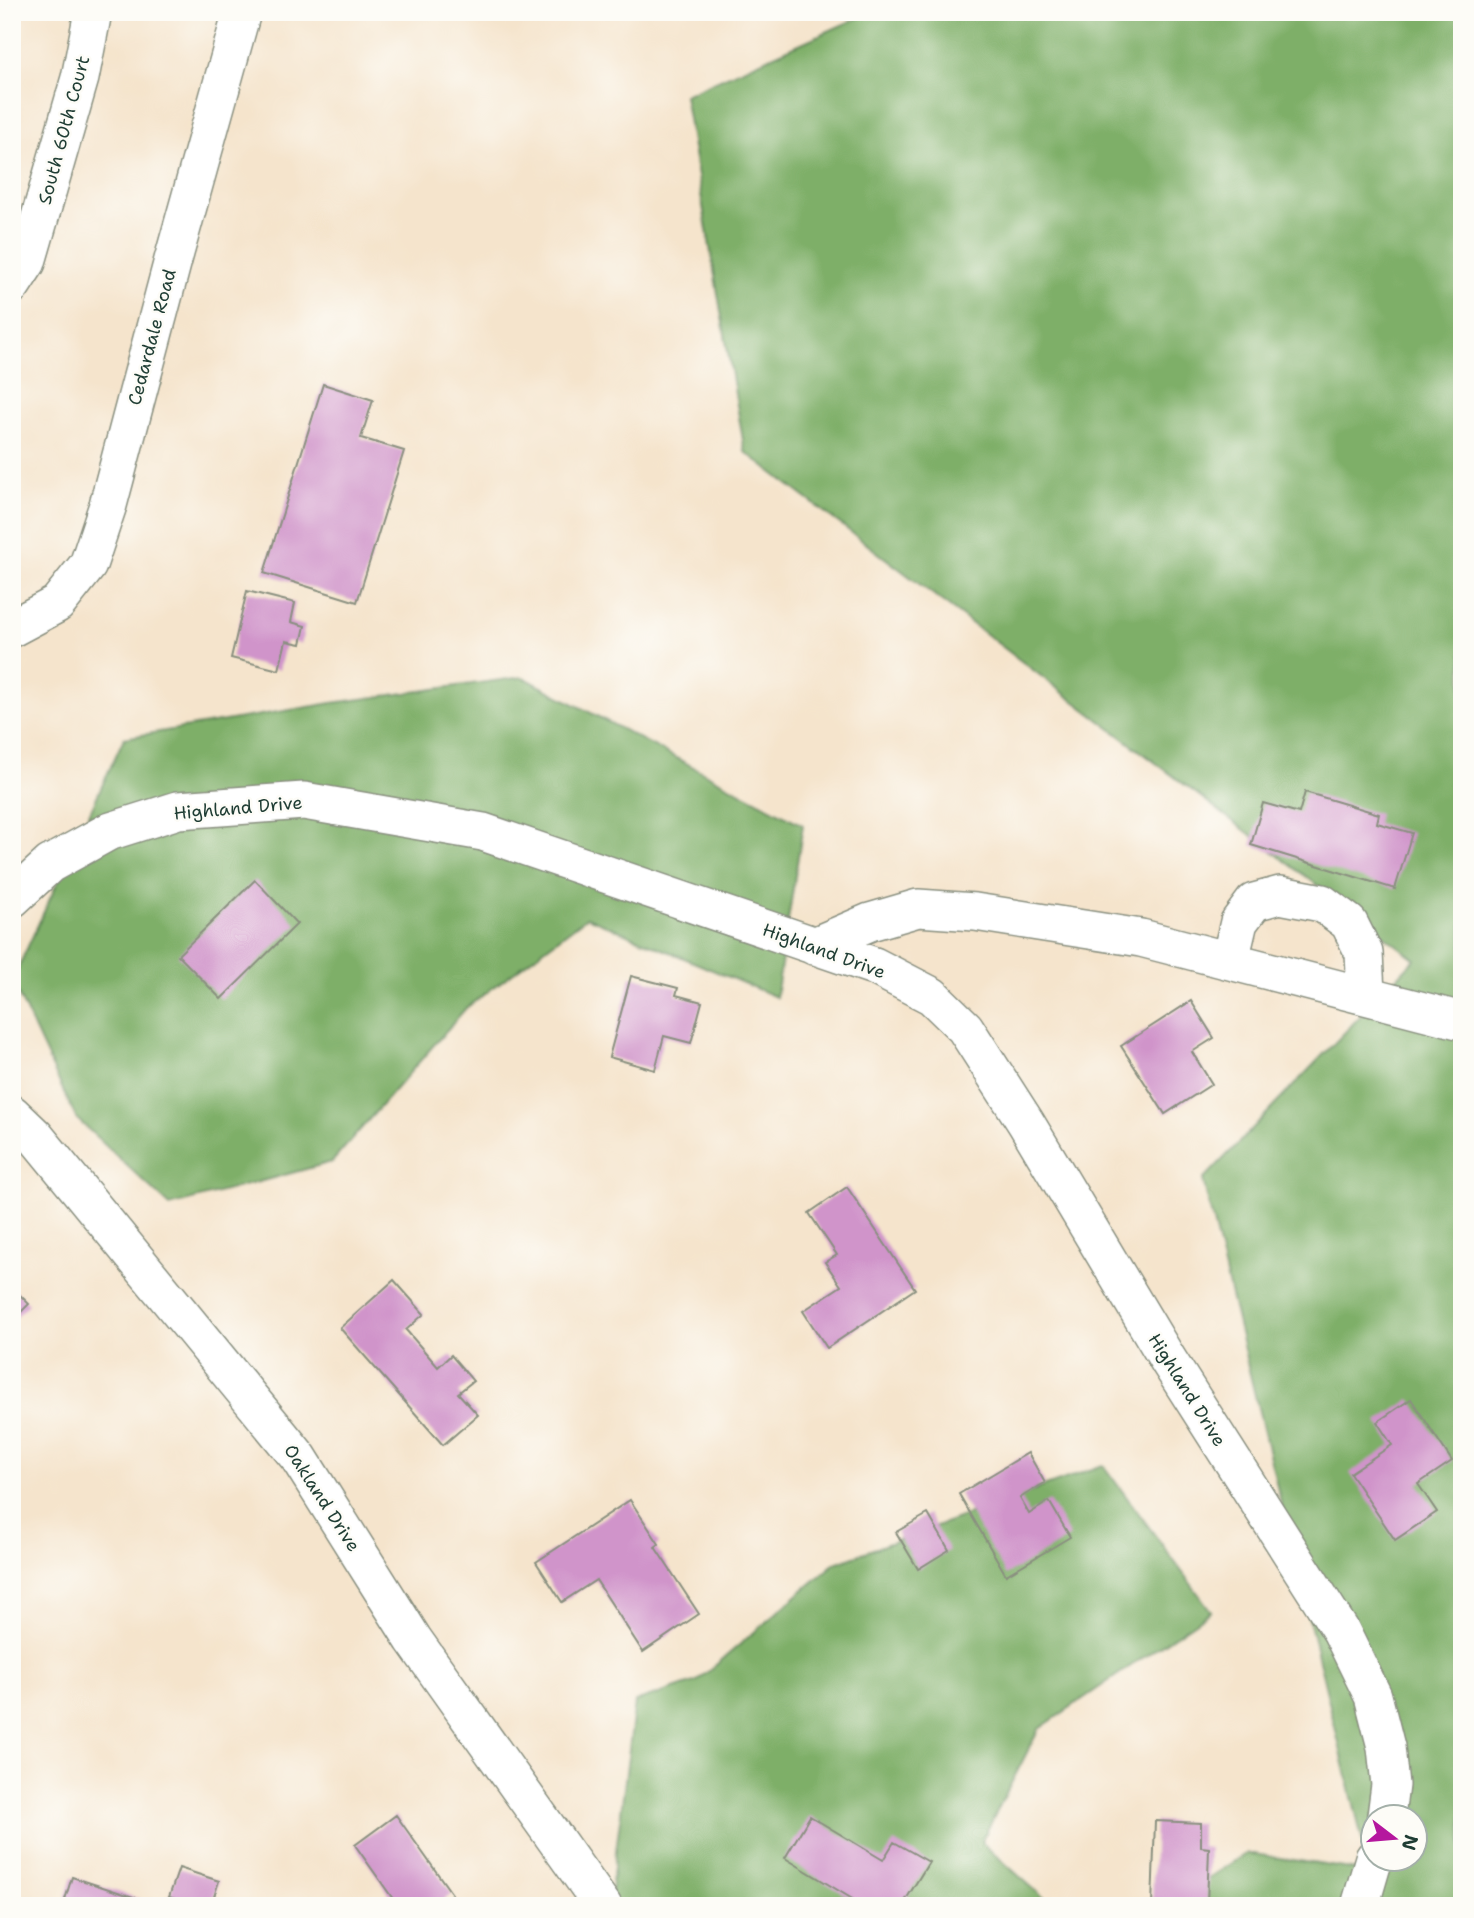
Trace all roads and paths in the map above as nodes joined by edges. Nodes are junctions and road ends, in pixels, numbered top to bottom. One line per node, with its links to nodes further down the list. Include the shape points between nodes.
1 (93, 12): 3 (street, South 60th Court, via 80,78 27,262)
2 (242, 12): 4 (street, Cedardale Road, via 88,565 57,604)
3 (12, 285)
4 (12, 628)
5 (12, 899): 6 (street, Highland Drive, via 50,864 108,832 178,810 304,801 483,832)
6 (814, 946): 7 (street, via 918,908 1074,926); 11 (street, Highland Drive, via 874,967 932,996 965,1028 1341,1631 1373,1696 1386,1747)
7 (1230, 960): 8 (street); 8 (street, via 1240,922 1254,902 1280,895 1322,903 1349,923 1364,953)
8 (1366, 995): 9 (street)
9 (1462, 1021)
10 (12, 1114): 13 (street, Oakland Drive, via 44,1146 299,1458 413,1639)
11 (1388, 1802)
12 (1370, 1872): 14 (street)
13 (603, 1906)
14 (1360, 1906)

